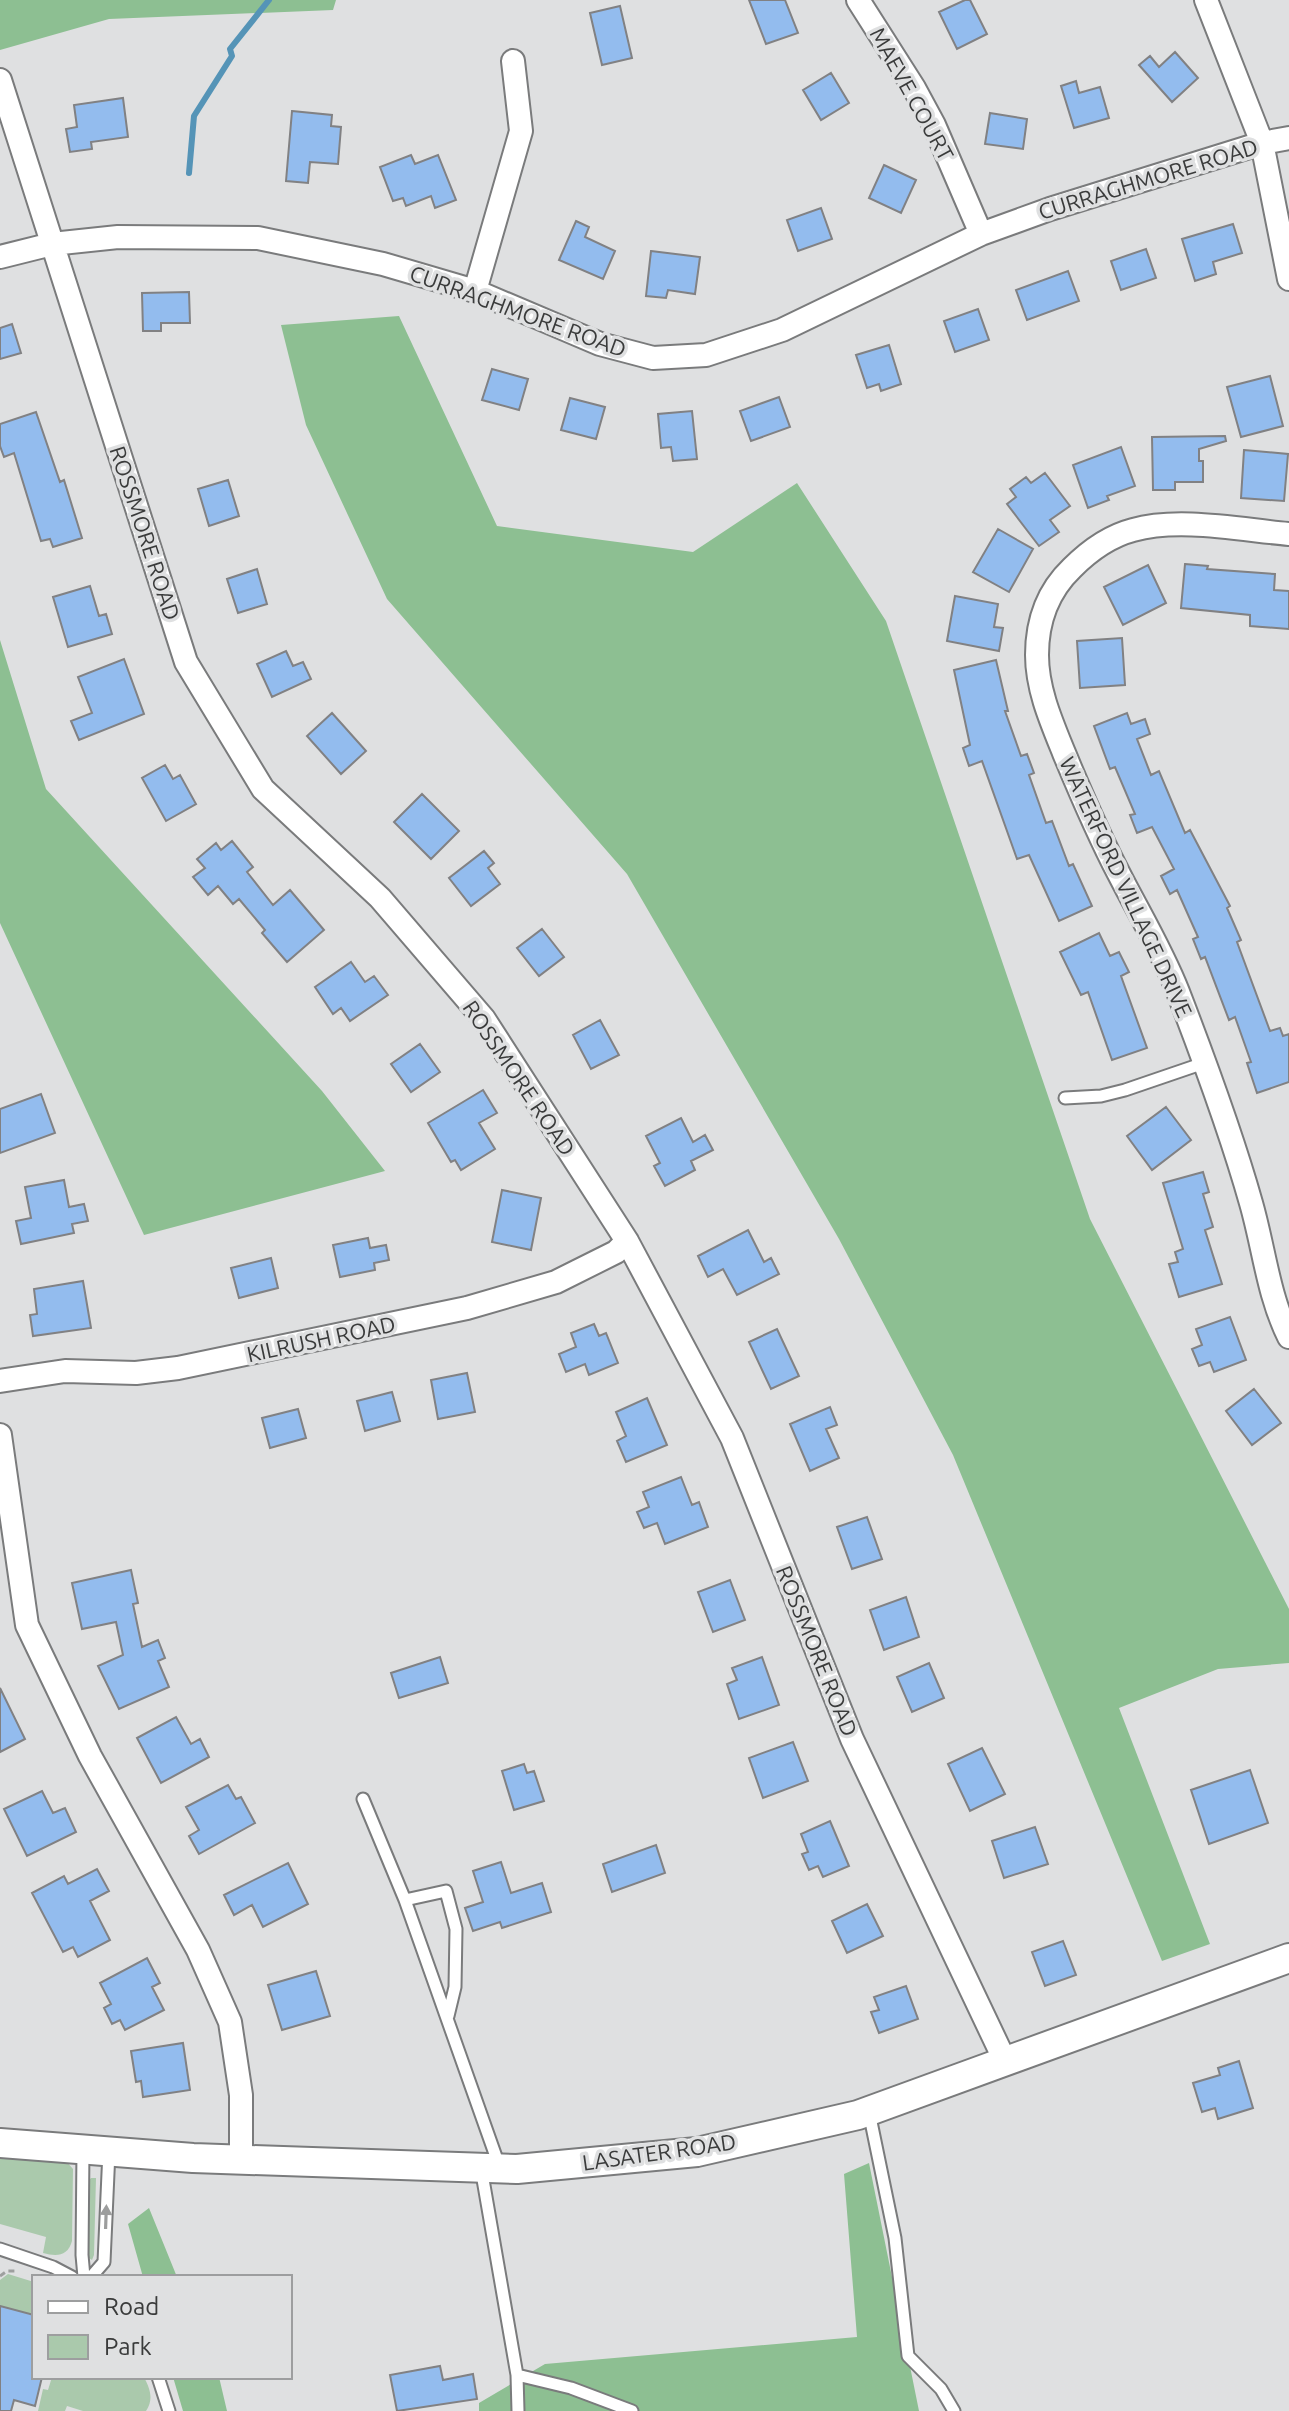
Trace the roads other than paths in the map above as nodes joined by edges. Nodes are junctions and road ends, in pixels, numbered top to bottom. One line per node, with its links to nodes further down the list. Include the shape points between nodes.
1 (858, 0): 7 (street, MAEVE COURT, via 934,125)
2 (1206, 0): 6 (street)
3 (513, 61): 11 (street, via 521,131)
4 (0, 80): 8 (street, ROSSMORE ROAD)
5 (1289, 138): 6 (street, CURRAGHMORE ROAD)
6 (1262, 143): 7 (street, CURRAGHMORE ROAD); 10 (street)
7 (981, 234): 11 (street, CURRAGHMORE ROAD, via 782,330 706,355 653,358 600,344)
8 (52, 244): 9 (street, CURRAGHMORE ROAD); 11 (street, CURRAGHMORE ROAD, via 118,237 258,238 383,264); 15 (street, ROSSMORE ROAD, via 186,662 263,789 380,898 484,1019)
9 (0, 257)
10 (1289, 279)
11 (475, 291)
12 (1289, 534): 13 (street, WATERFORD VILLAGE DRIVE, via 1184,525 1132,530 1105,542 1062,577 1047,600 1040,626 1039,680 1048,712 1089,815 1155,940)
13 (1204, 1063): 14 (lane, via 1125,1090); 16 (street, WATERFORD VILLAGE DRIVE, via 1239,1161 1270,1286)
14 (1065, 1098)
15 (627, 1241): 17 (street, KILRUSH ROAD, via 616,1252 556,1282 467,1308 178,1368 65,1371); 23 (street, ROSSMORE ROAD, via 732,1438 852,1739)
16 (1289, 1337)
17 (0, 1381)
18 (0, 1435): 27 (street, via 27,1625 90,1756 198,1950 230,2022 241,2095)
19 (363, 1799): 20 (lane)
20 (405, 1900): 22 (lane); 22 (lane, via 446,1891 456,1929 455,1987)
21 (1289, 1958): 23 (street, LASATER ROAD)
22 (447, 2017): 28 (lane)
23 (1005, 2061): 24 (street, LASATER ROAD)
24 (869, 2111): 28 (street, LASATER ROAD, via 697,2152); 38 (lane, via 895,2238 908,2356 941,2389)
25 (0, 2143): 26 (street, LASATER ROAD)
26 (96, 2150): 27 (street, LASATER ROAD); 31 (lane); 32 (lane, one-way to 26, via 104,2262)
27 (241, 2160): 28 (street, LASATER ROAD)
28 (491, 2168): 33 (lane)
29 (0, 2249): 30 (lane)
30 (68, 2275)
31 (84, 2275)
32 (93, 2275)
33 (517, 2375): 36 (lane); 37 (lane)
34 (159, 2379): 35 (lane)
35 (169, 2411)
36 (518, 2411)
37 (632, 2411)
38 (954, 2411)

